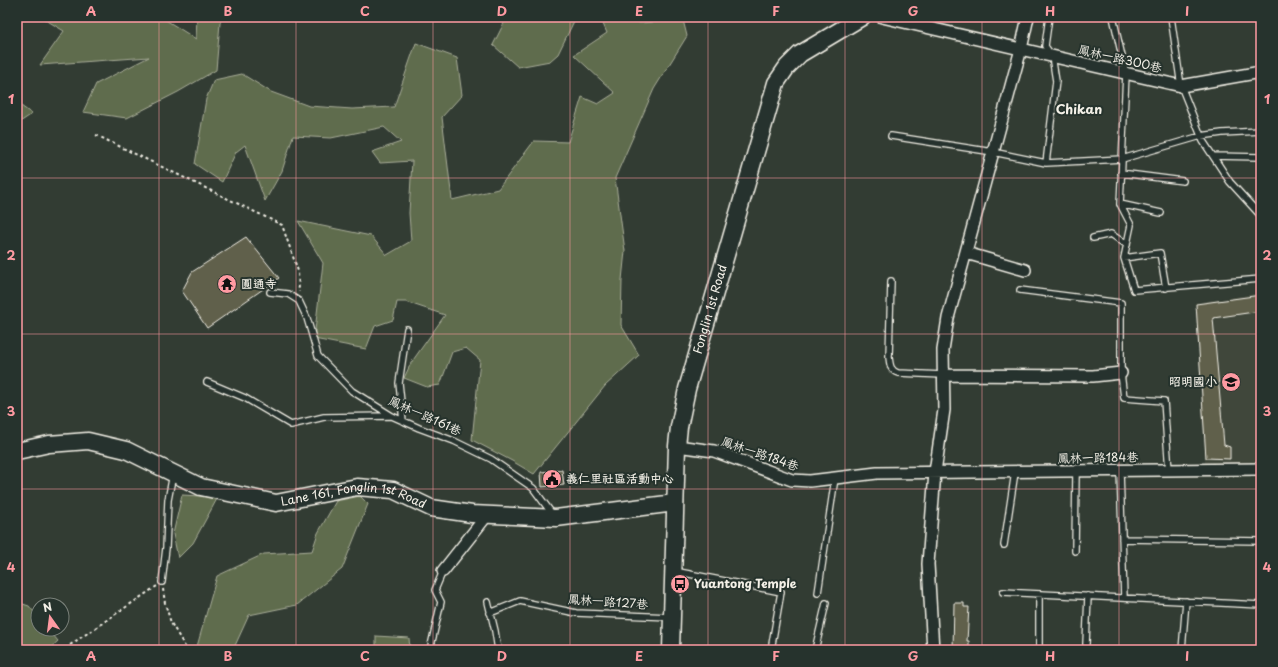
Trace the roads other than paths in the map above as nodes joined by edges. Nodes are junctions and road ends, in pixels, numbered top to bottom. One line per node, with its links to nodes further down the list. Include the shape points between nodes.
1 (862, 17): 41 (street, Fonglin 1st Road, via 800,54 776,83 688,389)
2 (882, 17): 7 (street, 鳳林一路300巷)
3 (1028, 17): 7 (street)
4 (1049, 17): 8 (lane, via 1045,46)
5 (1113, 17): 10 (lane)
6 (1171, 17): 11 (lane, 鳳林一路300巷)
7 (1022, 49): 8 (street, 鳳林一路300巷); 15 (street)
8 (1052, 56): 10 (street, 鳳林一路300巷); 19 (lane, via 1056,81)
9 (1261, 72): 11 (street)
10 (1126, 74): 11 (street, 鳳林一路300巷); 18 (lane)
11 (1181, 86): 14 (lane, 鳳林一路300巷)
12 (1261, 131): 14 (lane)
13 (891, 136): 15 (lane)
14 (1201, 136): 16 (lane, 鳳林一路300巷); 18 (lane)
15 (993, 152): 19 (lane); 27 (street)
16 (1213, 156): 17 (lane); 24 (lane, 鳳林一路300巷, via 1230,182)
17 (1261, 157)
18 (1122, 159): 19 (lane); 20 (lane)
19 (1046, 163)
20 (1121, 173): 21 (lane); 22 (lane)
21 (1182, 181)
22 (1120, 204): 23 (lane); 26 (lane, via 1131,225)
23 (1161, 213)
24 (1261, 216)
25 (1093, 238): 26 (lane, via 1111,234)
26 (1127, 245): 28 (lane)
27 (966, 253): 29 (street); 37 (street, via 948,318 943,350)
28 (1124, 258): 32 (lane, via 1134,290); 32 (lane, via 1160,253)
29 (1025, 270)
30 (1261, 279): 32 (lane)
31 (891, 281): 37 (lane, via 891,368 898,373)
32 (1166, 288)
33 (1020, 290): 36 (lane, via 1120,303)
34 (270, 292): 39 (lane, 鳳林一路161巷, via 288,294 299,301 307,318 318,356 352,391)
35 (407, 329): 40 (lane, via 399,383)
36 (1121, 373): 37 (street, via 1093,376); 44 (lane, via 1124,398 1164,401)
37 (943, 375): 46 (street, via 944,410)
38 (207, 382): 39 (lane, via 245,398 291,425 324,417)
39 (392, 416): 40 (lane, 鳳林一路161巷)
40 (403, 421): 53 (lane, 鳳林一路161巷, via 491,459 533,488)
41 (676, 446): 50 (street, 鳳林一路184巷, via 714,451 792,480); 51 (street, Fonglin 1st Road)
42 (17, 451): 49 (street, Lane 161, Fonglin 1st Road, via 49,444 88,441 126,450)
43 (1261, 469): 44 (street, 鳳林一路184巷)
44 (1169, 470): 45 (street, 鳳林一路184巷)
45 (1120, 471): 48 (street, 鳳林一路184巷); 54 (lane)
46 (935, 472): 47 (street, 鳳林一路184巷); 50 (street, 鳳林一路184巷, via 877,473); 78 (street, via 928,564)
47 (1015, 472): 48 (street, 鳳林一路184巷); 56 (lane)
48 (1076, 472): 57 (lane)
49 (174, 474): 52 (street, Lane 161, Fonglin 1st Road, via 201,487 276,503 357,487 393,490 431,508); 60 (lane, via 168,500)
50 (835, 478): 62 (lane)
51 (675, 503): 53 (street, Lane 161, Fonglin 1st Road); 59 (street, Fonglin 1st Road)
52 (488, 514): 53 (street, Lane 161, Fonglin 1st Road); 58 (street)
53 (556, 518)
54 (1122, 539): 55 (lane); 65 (lane)
55 (1261, 541)
56 (1004, 545)
57 (1076, 551)
58 (443, 571): 73 (lane, via 435,590 442,602)
59 (674, 571): 71 (street, Fonglin 1st Road); 76 (lane, via 781,592)
60 (162, 582)
61 (1003, 592): 63 (lane)
62 (818, 593)
63 (1039, 594): 64 (lane); 79 (lane)
64 (1088, 596): 65 (lane); 72 (lane)
65 (1124, 598): 66 (lane)
66 (1186, 601): 69 (lane); 80 (lane)
67 (488, 602): 70 (lane)
68 (826, 603): 77 (lane)
69 (1261, 606)
70 (490, 613): 71 (lane, 鳳林一路127巷, via 520,601 576,613); 74 (lane)
71 (672, 618): 75 (street, Fonglin 1st Road)
72 (1086, 644)
73 (430, 650)
74 (498, 650)
75 (671, 650)
76 (771, 650)
77 (815, 650)
78 (933, 650)
79 (1039, 650)
80 (1182, 650)

